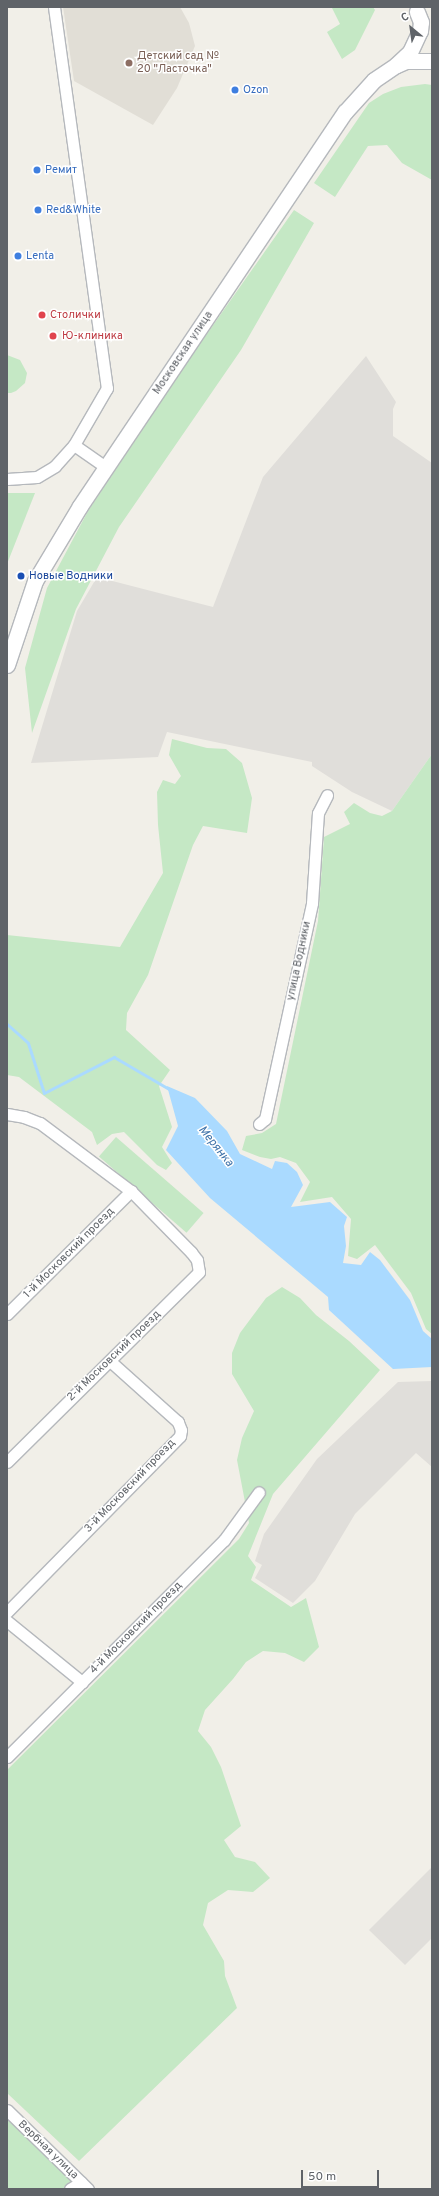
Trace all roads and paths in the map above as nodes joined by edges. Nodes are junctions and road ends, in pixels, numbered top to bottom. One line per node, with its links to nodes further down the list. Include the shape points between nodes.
1 (54, 7): 6 (street, via 107,388)
2 (416, 9): 3 (main road)
3 (424, 38): 4 (main road, via 413,53); 5 (main road, Московская улица)
4 (427, 61): 5 (main road, Московская улица, via 406,61)
5 (396, 65): 7 (main road, Московская улица, via 374,80 344,112)
6 (74, 445): 7 (street); 8 (street, via 55,466 37,477)
7 (106, 467): 9 (main road, Московская улица, via 40,570)
8 (7, 479)
9 (7, 665)
10 (327, 795): 12 (street, улица Водники, via 318,814 312,903 265,1119)
11 (7, 1114): 13 (street, 2-й Московский проезд, via 40,1123)
12 (259, 1124)
13 (131, 1191): 14 (street, 1-й Московский проезд); 15 (street, 2-й Московский проезд, via 197,1260 198,1274)
14 (7, 1314)
15 (110, 1361): 16 (street, 2-й Московский проезд); 18 (street, 3-й Московский проезд, via 178,1422 180,1436)
16 (7, 1462)
17 (259, 1492): 20 (street, 4-й Московский проезд, via 224,1540)
18 (7, 1612)
19 (7, 1621): 20 (street)
20 (82, 1682): 21 (street, 4-й Московский проезд)
21 (7, 1757)
22 (7, 2110): 23 (street, Вербная улица)
23 (85, 2186): 24 (street)
24 (70, 2189)

